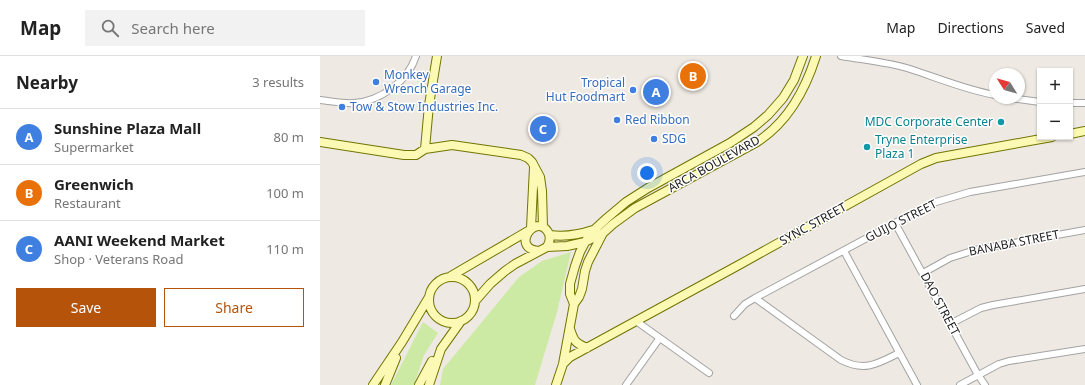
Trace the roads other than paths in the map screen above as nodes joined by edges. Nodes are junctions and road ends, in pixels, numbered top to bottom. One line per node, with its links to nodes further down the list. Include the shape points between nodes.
1 (416, 56): 7 (street, via 402,80 380,96 355,103)
2 (436, 56): 16 (street)
3 (803, 56): 22 (street, ARCA BOULEVARD, via 794,80 783,98 754,127 626,202)
4 (816, 56): 24 (street, ARCA BOULEVARD, via 808,81 795,104 767,135 635,208)
5 (841, 56): 6 (street, via 895,64)
6 (989, 94)
7 (320, 100)
8 (1025, 100): 9 (street)
9 (1037, 102)
10 (1073, 103): 11 (street)
11 (1085, 103)
12 (1085, 131): 13 (street)
13 (1073, 133)
14 (1037, 140): 39 (street, SYNC STREET, via 936,158 922,164)
15 (320, 142): 16 (street, via 404,155 416,155)
16 (425, 148): 17 (street, via 452,145 521,155 528,158)
17 (534, 166): 20 (street, via 540,177); 21 (street)
18 (1085, 172): 19 (street, GUIJO STREET, via 970,192 936,202)
19 (895, 223): 29 (street, GUIJO STREET); 30 (street, DAO STREET)
20 (543, 227): 21 (street); 25 (street)
21 (529, 230): 28 (street, via 526,243 531,249); 31 (street)
22 (594, 230): 25 (street, ARCA BOULEVARD, via 579,235); 26 (street, ARCA BOULEVARD)
23 (1085, 230): 30 (street, BANABA STREET, via 975,250 950,258)
24 (603, 233): 26 (street, ARCA BOULEVARD); 36 (street, ARCA BOULEVARD, via 588,262 582,289)
25 (550, 235): 27 (street)
26 (585, 242): 27 (street, ARCA BOULEVARD); 36 (street, ARCA BOULEVARD, via 570,284)
27 (547, 247): 28 (street)
28 (539, 251): 35 (street, via 497,277)
29 (844, 251): 34 (street, GUIJO STREET); 47 (street)
30 (923, 273): 40 (street, DAO STREET)
31 (451, 276): 33 (street, via 436,283); 35 (street, via 468,282 474,290)
32 (1085, 289): 40 (street, via 981,308)
33 (429, 298): 38 (street, via 432,312 440,320 450,323); 43 (street)
34 (755, 298): 37 (street, GUIJO STREET); 47 (street, via 850,365 875,365)
35 (476, 300): 38 (street, via 472,313)
36 (574, 304): 41 (street, ARCA BOULEVARD)
37 (734, 316)
38 (461, 321): 45 (street)
39 (636, 321): 42 (street); 44 (street, SYNC STREET)
40 (950, 324): 50 (street, DAO STREET)
41 (570, 328): 44 (street, via 573,339); 48 (street, ARCA BOULEVARD)
42 (660, 339): 49 (street); 56 (street)
43 (402, 342): 51 (street); 52 (street)
44 (587, 348): 48 (street, SYNC STREET)
45 (441, 349): 53 (street); 54 (street)
46 (1085, 349): 50 (street, via 1009,361)
47 (899, 354): 57 (street)
48 (563, 364): 55 (street, ARCA BOULEVARD)
49 (709, 373)
50 (978, 375): 58 (street); 59 (street, DAO STREET)
51 (373, 385)
52 (385, 385)
53 (420, 385)
54 (429, 385)
55 (556, 385)
56 (626, 385)
57 (917, 385)
58 (960, 385)
59 (985, 385)

